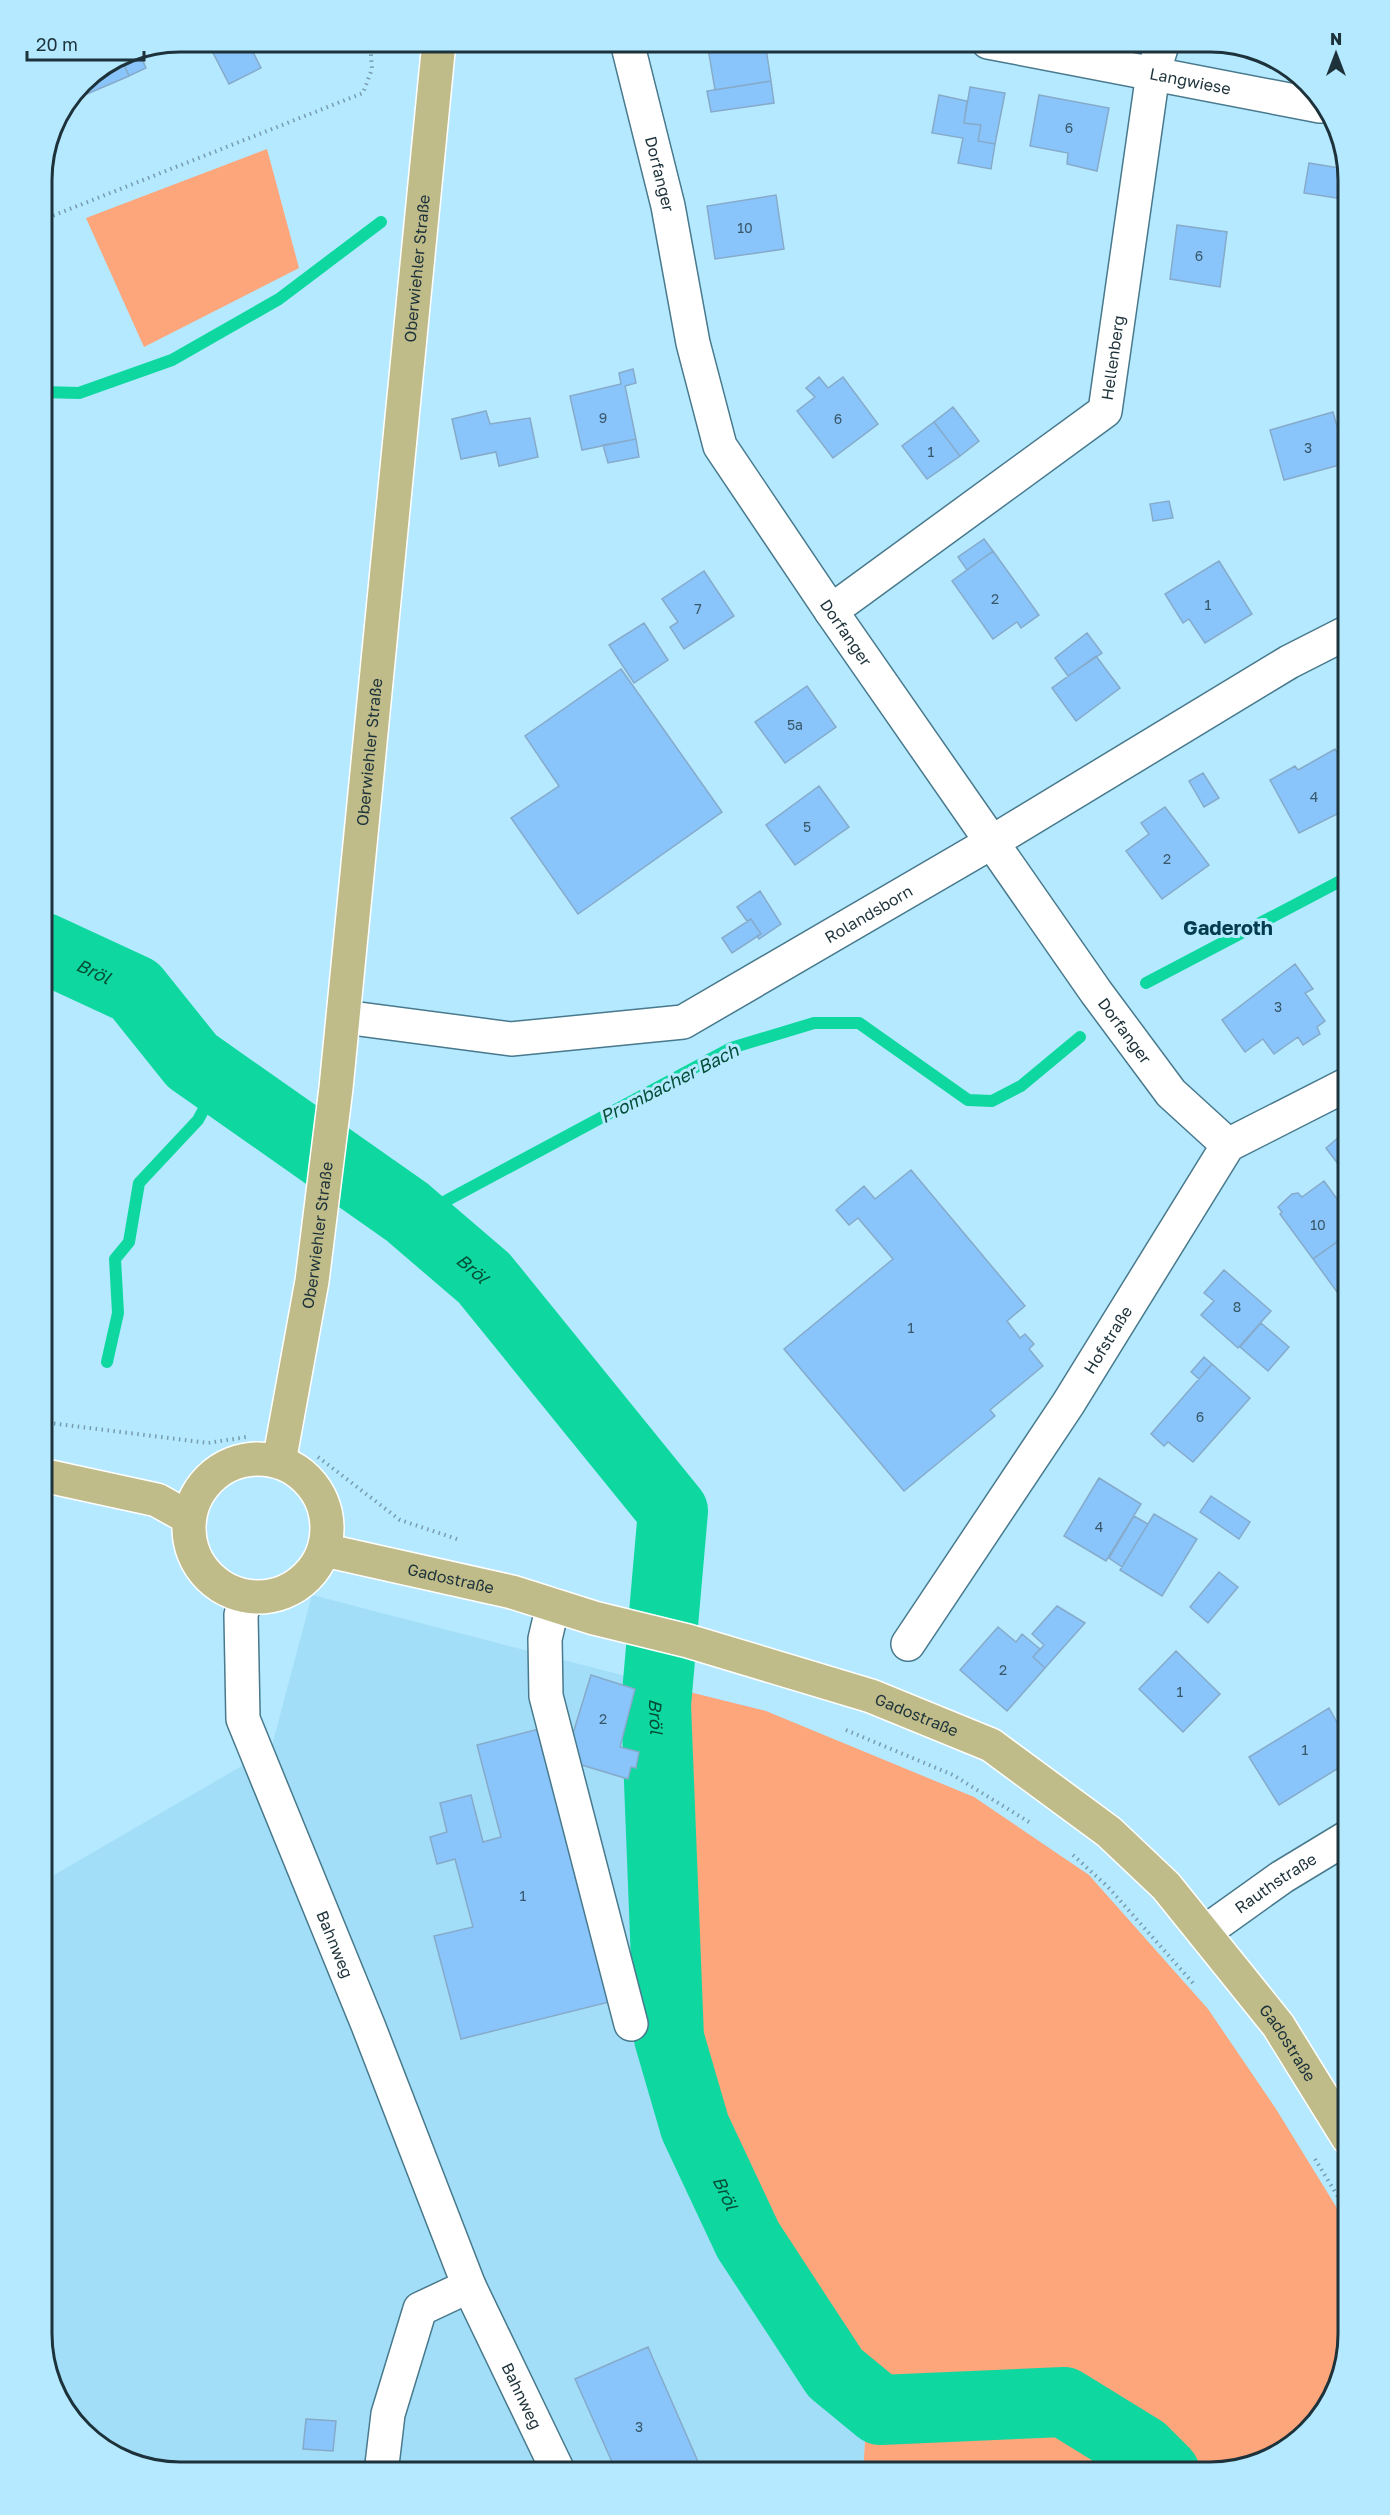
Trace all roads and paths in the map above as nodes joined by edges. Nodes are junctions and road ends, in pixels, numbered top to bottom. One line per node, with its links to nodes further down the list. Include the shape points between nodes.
1 (371, 53): 8 (path, via 372,69 363,93)
2 (438, 53): 12 (main road, Oberwiehler Straße)
3 (630, 53): 9 (street, Dorfanger, via 668,206 693,343 720,446)
4 (1047, 53): 6 (street, Langwiese)
5 (1159, 53): 6 (street, Hellenberg)
6 (1153, 73): 7 (street, Langwiese); 9 (street, Hellenberg, via 1105,411)
7 (1312, 104)
8 (53, 216)
9 (831, 611): 11 (street, Dorfanger)
10 (1338, 637): 11 (street, Rolandsborn, via 1289,662)
11 (992, 842): 12 (street, Rolandsborn, via 683,1022 511,1039); 14 (street, Dorfanger, via 1171,1093)
12 (344, 1017): 16 (main road, Oberwiehler Straße, via 312,1281)
13 (1338, 1089): 14 (street)
14 (1228, 1145): 24 (street, Hofstraße, via 1068,1404)
15 (52, 1423): 16 (path, via 208,1443)
16 (287, 1430): 17 (main road, Oberwiehler Straße); 20 (path, via 400,1520)
17 (279, 1462): 19 (main road, via 259,1458 221,1469 206,1482); 21 (main road, via 299,1471 315,1487 325,1507 328,1529)
18 (52, 1477): 19 (main road, via 157,1500)
19 (189, 1518): 22 (main road, via 189,1539 196,1559 209,1577)
20 (462, 1540)
21 (324, 1550): 22 (main road, via 302,1582 285,1592); 23 (main road, Gadostraße, via 512,1592)
22 (246, 1597): 35 (street, Bahnweg, via 241,1615 243,1719)
23 (553, 1605): 29 (main road, Gadostraße, via 871,1696 991,1745 1109,1832 1166,1886); 31 (street, via 545,1639 546,1696)
24 (908, 1644)
25 (836, 1726): 26 (path, via 953,1775)
26 (1037, 1827)
27 (1338, 1843): 29 (street, Rauthstraße)
28 (1065, 1847): 30 (path, via 1108,1887)
29 (1205, 1932): 32 (main road, Gadostraße, via 1278,2025)
30 (1196, 1987)
31 (631, 2024)
32 (1338, 2123)
33 (1311, 2152): 34 (path)
34 (1338, 2197)
35 (469, 2286): 36 (street, via 420,2309 388,2414); 37 (street, Bahnweg)
36 (382, 2462)
37 (554, 2462)

